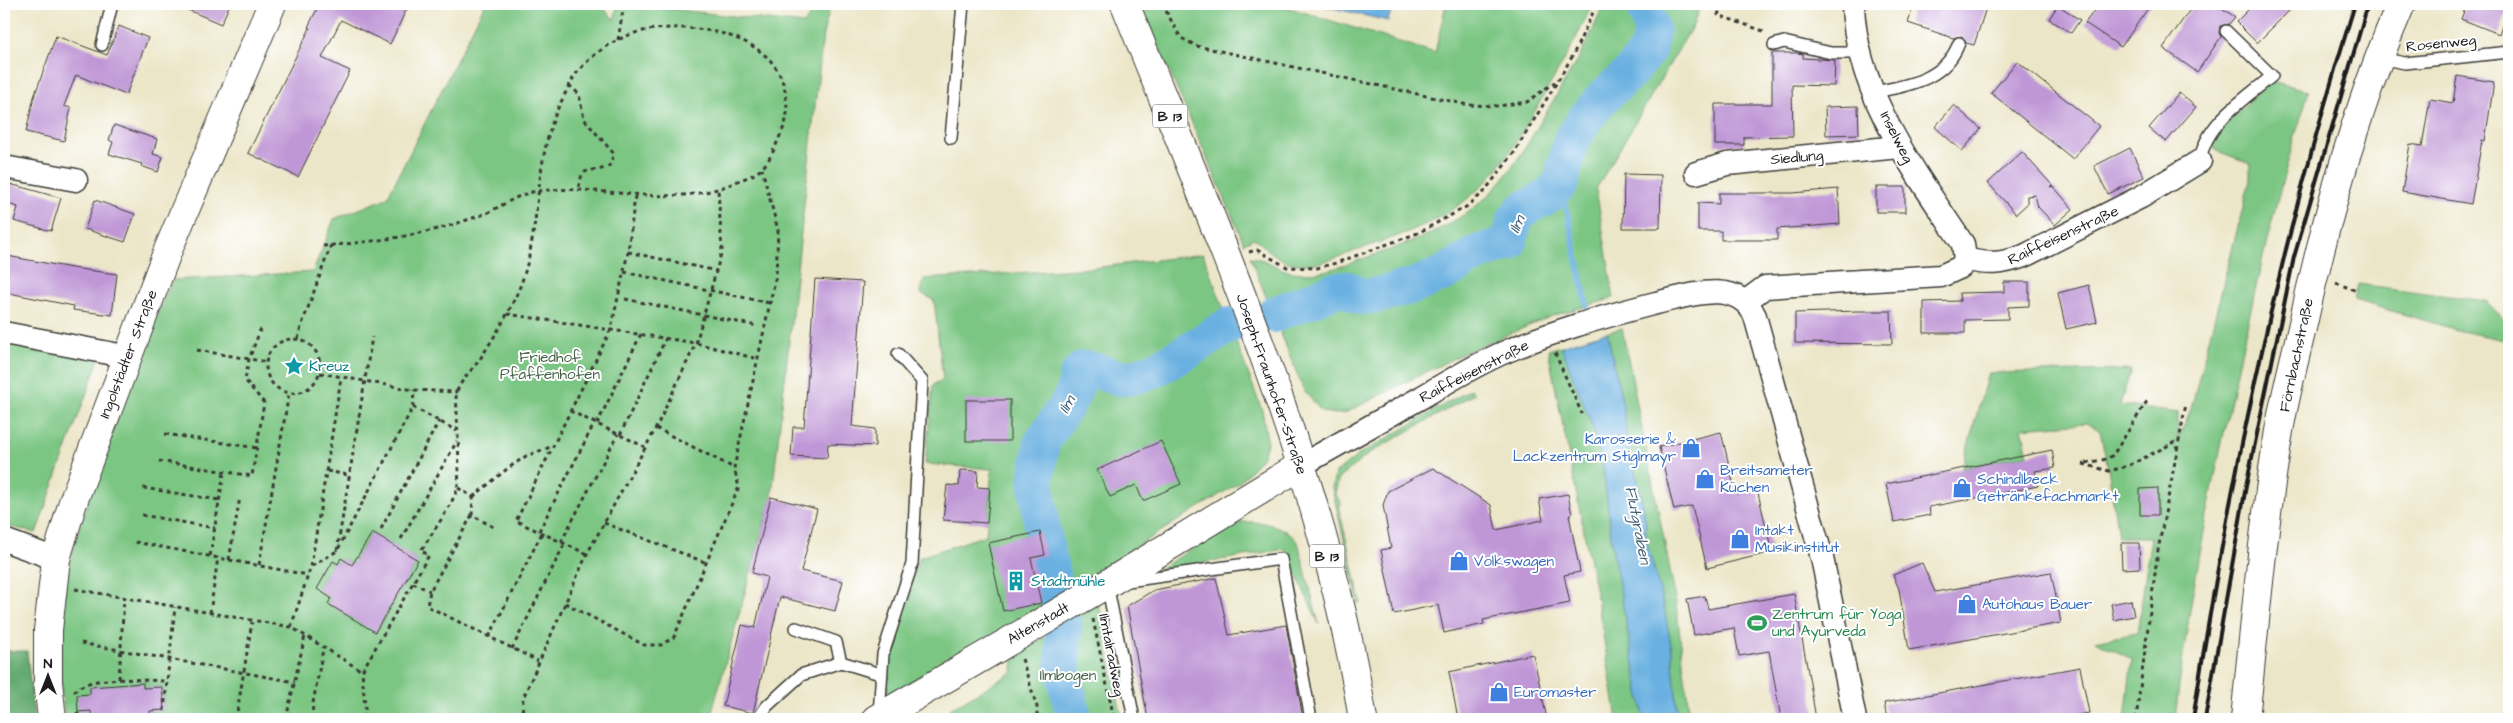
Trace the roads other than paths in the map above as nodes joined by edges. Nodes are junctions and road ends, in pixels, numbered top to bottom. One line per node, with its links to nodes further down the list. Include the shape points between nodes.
1 (112, 4): 9 (lane)
2 (272, 4): 25 (street, Ingolstädter Straße, via 168,250)
3 (963, 4): 15 (lane)
4 (1124, 4): 26 (street, Joseph-Fraunhofer-Straße / B 13, via 1268,363)
5 (1853, 4): 12 (street, Inselweg)
6 (2401, 4): 13 (street, Förnbachstraße)
7 (2226, 31): 17 (lane, via 2272,76 2216,125 2204,145)
8 (1959, 43): 14 (lane, via 1947,65 1928,78 1914,85)
9 (102, 45)
10 (1774, 45): 12 (lane, via 1784,42 1826,52)
11 (2509, 52): 13 (lane, Rosenweg, via 2405,64)
12 (1860, 53): 14 (street, Inselweg)
13 (2378, 58): 40 (street, Förnbachstraße, via 2313,275 2279,429 2265,524)
14 (1875, 92): 16 (street, Inselweg)
15 (951, 138)
16 (1899, 147): 19 (street, Siedlung, via 1727,164); 21 (street, Inselweg, via 1963,244)
17 (2200, 160): 21 (street, Raiffeisenstraße, via 2141,197 2024,256 1993,264)
18 (4, 167): 20 (street)
19 (1696, 173)
20 (76, 180)
21 (1965, 259): 22 (street, via 1961,267 1941,276 1765,287)
22 (1746, 301): 26 (street, Raiffeisenstraße, via 1728,293 1710,292 1618,313 1551,333 1480,364); 39 (street, via 1755,316 1822,558)
23 (4, 333): 25 (street, via 114,354)
24 (898, 354): 32 (lane, Altenstadt, via 922,382 913,548 909,579 888,633)
25 (126, 360): 28 (street, Ingolstädter Straße, via 72,502)
26 (1300, 466): 29 (street, Altenstadt); 38 (street, Joseph-Fraunhofer-Straße / B 13, via 1351,648)
27 (4, 540): 28 (street)
28 (56, 559): 34 (street, Ingolstädter Straße, via 47,655)
29 (1092, 592): 33 (street, Altenstadt); 36 (lane); 37 (lane, via 1281,559)
30 (796, 628): 31 (lane, via 836,642)
31 (841, 662): 32 (lane); 35 (lane, via 801,675 767,706)
32 (880, 674): 33 (lane, Altenstadt)
33 (877, 718)
34 (52, 719)
35 (758, 719)
36 (1134, 719)
37 (1311, 719)
38 (1363, 719)
39 (1855, 719)
40 (2245, 719)

